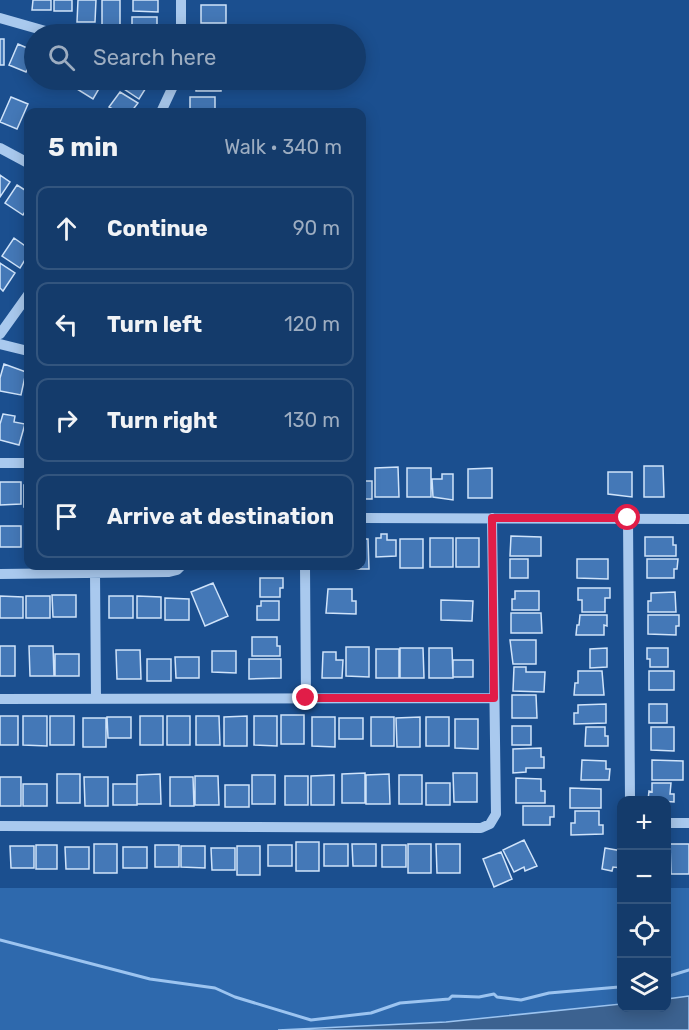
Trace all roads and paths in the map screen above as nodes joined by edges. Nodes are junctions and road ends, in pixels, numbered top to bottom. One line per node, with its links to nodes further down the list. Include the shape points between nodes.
1 (181, 0): 3 (street)
2 (0, 18): 4 (street)
3 (181, 24)
4 (24, 25)
5 (171, 90): 6 (street)
6 (163, 108)
7 (0, 148): 8 (street)
8 (24, 162)
9 (24, 301): 10 (street)
10 (0, 334)
11 (0, 344): 12 (street)
12 (24, 350)
13 (0, 463): 14 (street)
14 (24, 463)
15 (366, 518): 16 (street)
16 (492, 518): 17 (street); 24 (street)
17 (628, 518): 18 (street); 27 (street)
18 (689, 519)
19 (177, 570): 22 (street)
20 (305, 570): 23 (street)
21 (0, 573): 22 (street)
22 (95, 573): 26 (street)
23 (306, 698): 24 (street); 26 (street)
24 (494, 698): 30 (street, via 496,814 490,824 481,828)
25 (0, 699): 26 (street)
26 (96, 699)
27 (630, 796)
28 (671, 823): 29 (street)
29 (689, 824)
30 (0, 826)

